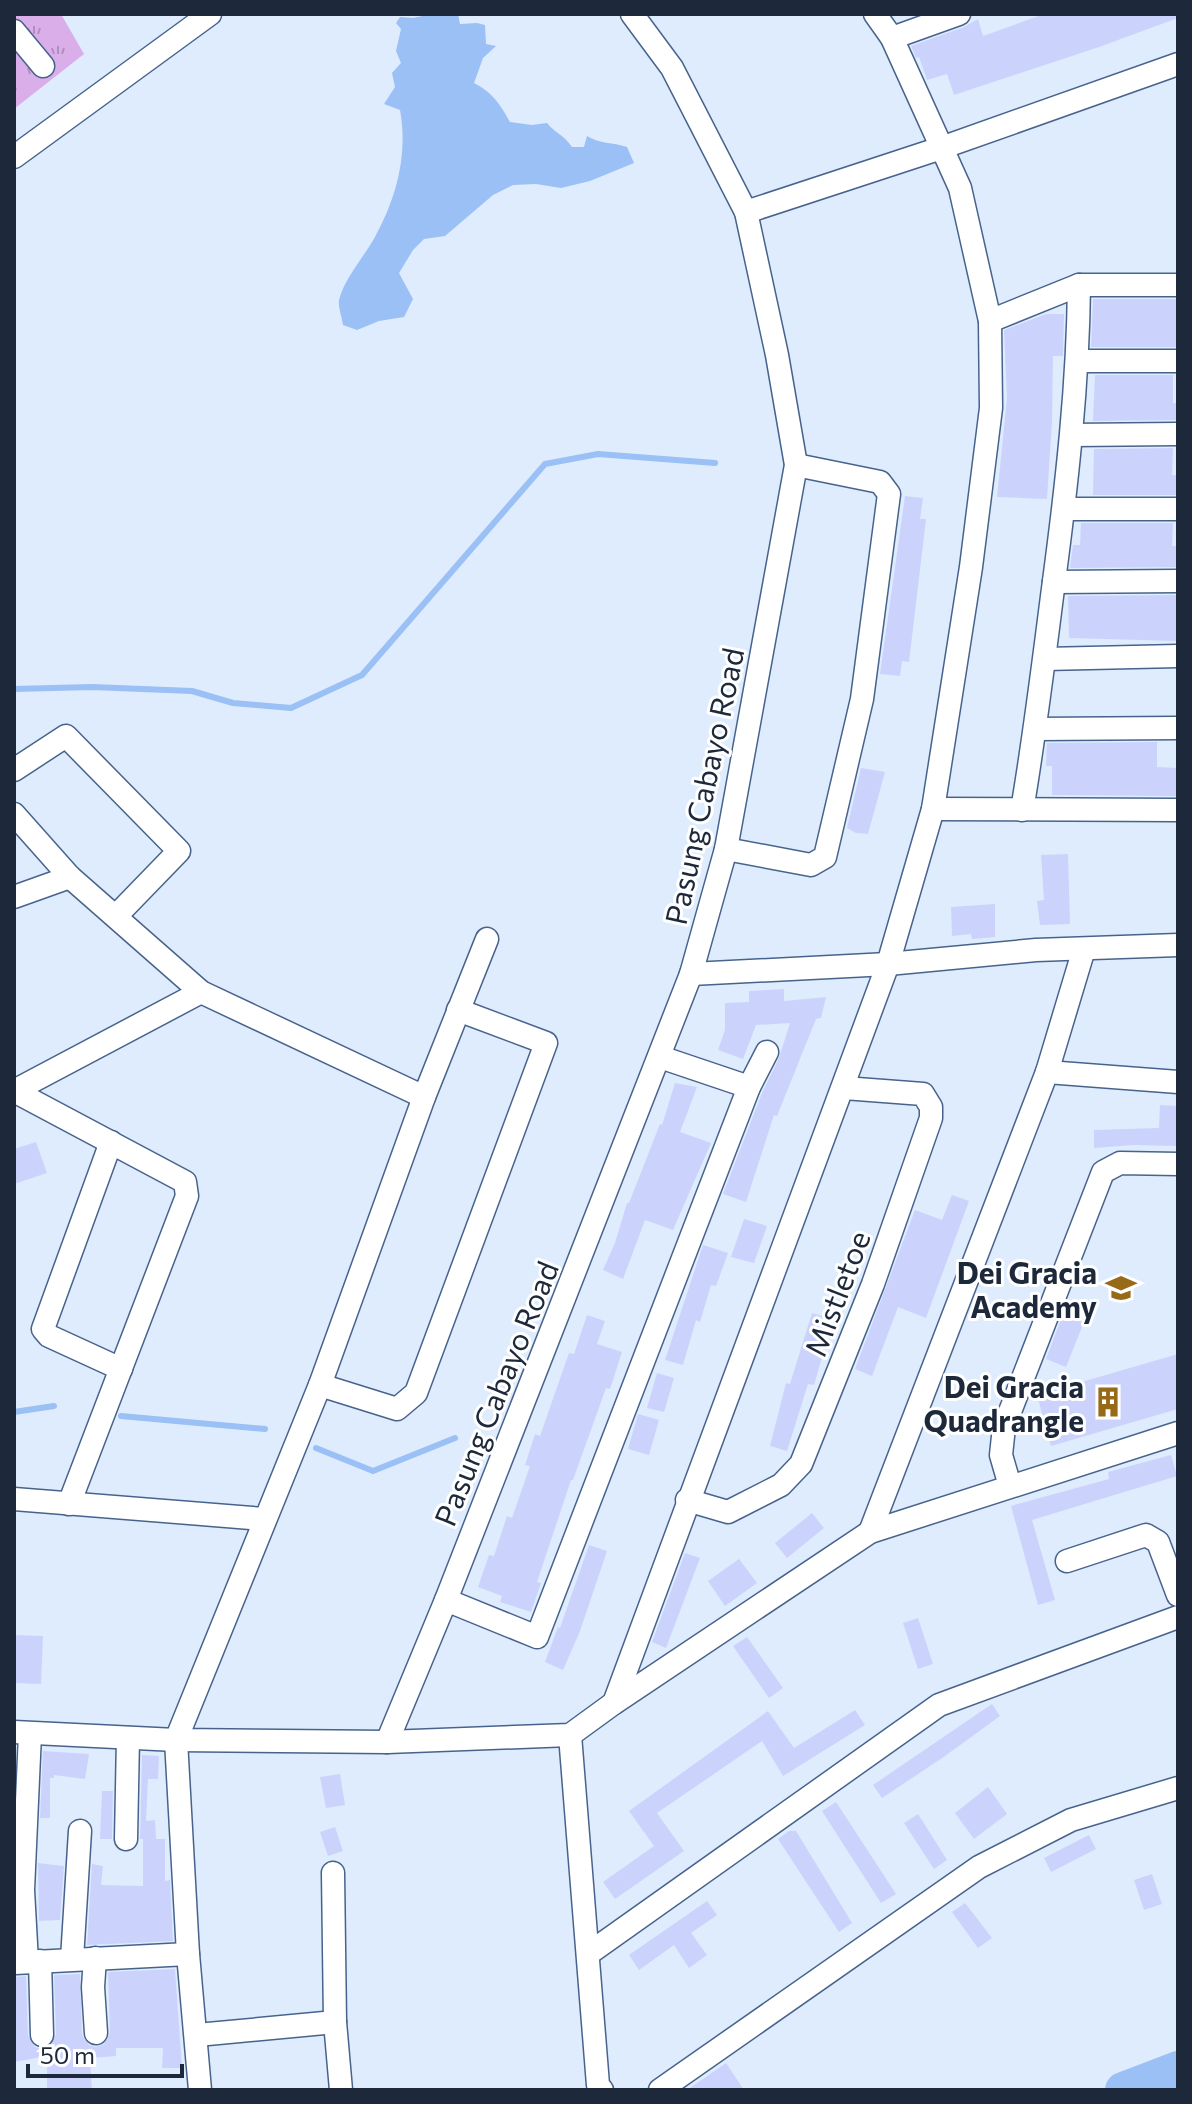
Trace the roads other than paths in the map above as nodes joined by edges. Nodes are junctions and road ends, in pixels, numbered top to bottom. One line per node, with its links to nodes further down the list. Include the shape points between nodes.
1 (210, 14): 10 (street)
2 (632, 14): 11 (street, Pasung Cabayo Road, via 672,68)
3 (875, 14): 6 (street)
4 (959, 14): 6 (street)
5 (14, 31): 7 (street)
6 (892, 38): 9 (street)
7 (29, 60)
8 (1178, 64): 9 (street)
9 (941, 148): 11 (street); 14 (street, via 960,188)
10 (14, 157)
11 (746, 212): 19 (street, Pasung Cabayo Road)
12 (1079, 285): 13 (street); 14 (street); 15 (street)
13 (1178, 285)
14 (990, 321): 29 (street, via 991,408)
15 (1078, 361): 16 (street); 18 (street)
16 (1178, 361)
17 (1178, 434): 18 (street)
18 (1072, 435): 20 (street)
19 (796, 465): 33 (street, Pasung Cabayo Road); 33 (street, via 880,482 889,494 862,699 825,857 811,865)
20 (1065, 509): 21 (street); 23 (street)
21 (1178, 509)
22 (1178, 581): 23 (street)
23 (1054, 582): 25 (street)
24 (1178, 656): 25 (street)
25 (1045, 659): 27 (street)
26 (1178, 728): 27 (street)
27 (1036, 729): 30 (street)
28 (14, 770): 36 (street, via 66,736 179,851)
29 (933, 809): 30 (street); 40 (street)
30 (1022, 810): 31 (street)
31 (1178, 810)
32 (14, 814): 34 (street)
33 (726, 849): 41 (street, Pasung Cabayo Road)
34 (70, 877): 35 (street); 36 (street)
35 (14, 897)
36 (116, 916): 42 (street)
37 (487, 939): 43 (street)
38 (1178, 945): 39 (street)
39 (1084, 949): 40 (street); 46 (street)
40 (888, 964): 41 (street); 49 (street)
41 (691, 974): 45 (street, Pasung Cabayo Road)
42 (201, 992): 50 (street); 51 (street)
43 (458, 1010): 51 (street); 55 (street, via 546,1043 416,1393 397,1409)
44 (767, 1052): 48 (street)
45 (660, 1057): 48 (street); 65 (street, Pasung Cabayo Road)
46 (1047, 1072): 47 (street); 62 (street)
47 (1178, 1082)
48 (749, 1087): 65 (street, via 537,1637)
49 (844, 1088): 59 (street); 59 (street, Mistletoe, via 923,1094 931,1107 873,1284 801,1464 781,1485 728,1512)
50 (14, 1091): 52 (street)
51 (424, 1097): 55 (street)
52 (111, 1142): 54 (street, via 185,1182 187,1196); 54 (street, via 43,1329)
53 (1178, 1164): 57 (street, via 1120,1163 1103,1172 1004,1427 1001,1455)
54 (121, 1369): 60 (street)
55 (320, 1385): 61 (street)
56 (1178, 1433): 57 (street)
57 (1010, 1486): 62 (street)
58 (14, 1499): 60 (street)
59 (687, 1500): 67 (street)
60 (69, 1504): 61 (street)
61 (264, 1519): 71 (street)
62 (870, 1532): 67 (street)
63 (1067, 1561): 64 (street, via 1146,1535 1158,1542)
64 (1178, 1595)
65 (446, 1600): 72 (street, Pasung Cabayo Road)
66 (1178, 1617): 78 (street, via 939,1705)
67 (614, 1703): 69 (street)
68 (22, 1733): 70 (street); 81 (street)
69 (570, 1735): 72 (street); 78 (street)
70 (128, 1738): 71 (street); 75 (street)
71 (176, 1740): 72 (street); 77 (street)
72 (387, 1742)
73 (1178, 1788): 89 (street, via 1071,1820 979,1867)
74 (80, 1831): 80 (street)
75 (126, 1839)
76 (333, 1873): 82 (street)
77 (188, 1954): 79 (street); 85 (street)
78 (588, 1954): 88 (street)
79 (95, 1958): 80 (street); 83 (street)
80 (72, 1959): 81 (street)
81 (27, 1962): 84 (street)
82 (335, 2022): 85 (street); 87 (street)
83 (96, 2033)
84 (42, 2035)
85 (197, 2035): 86 (street)
86 (200, 2090)
87 (341, 2090)
88 (602, 2090)
89 (660, 2090)

